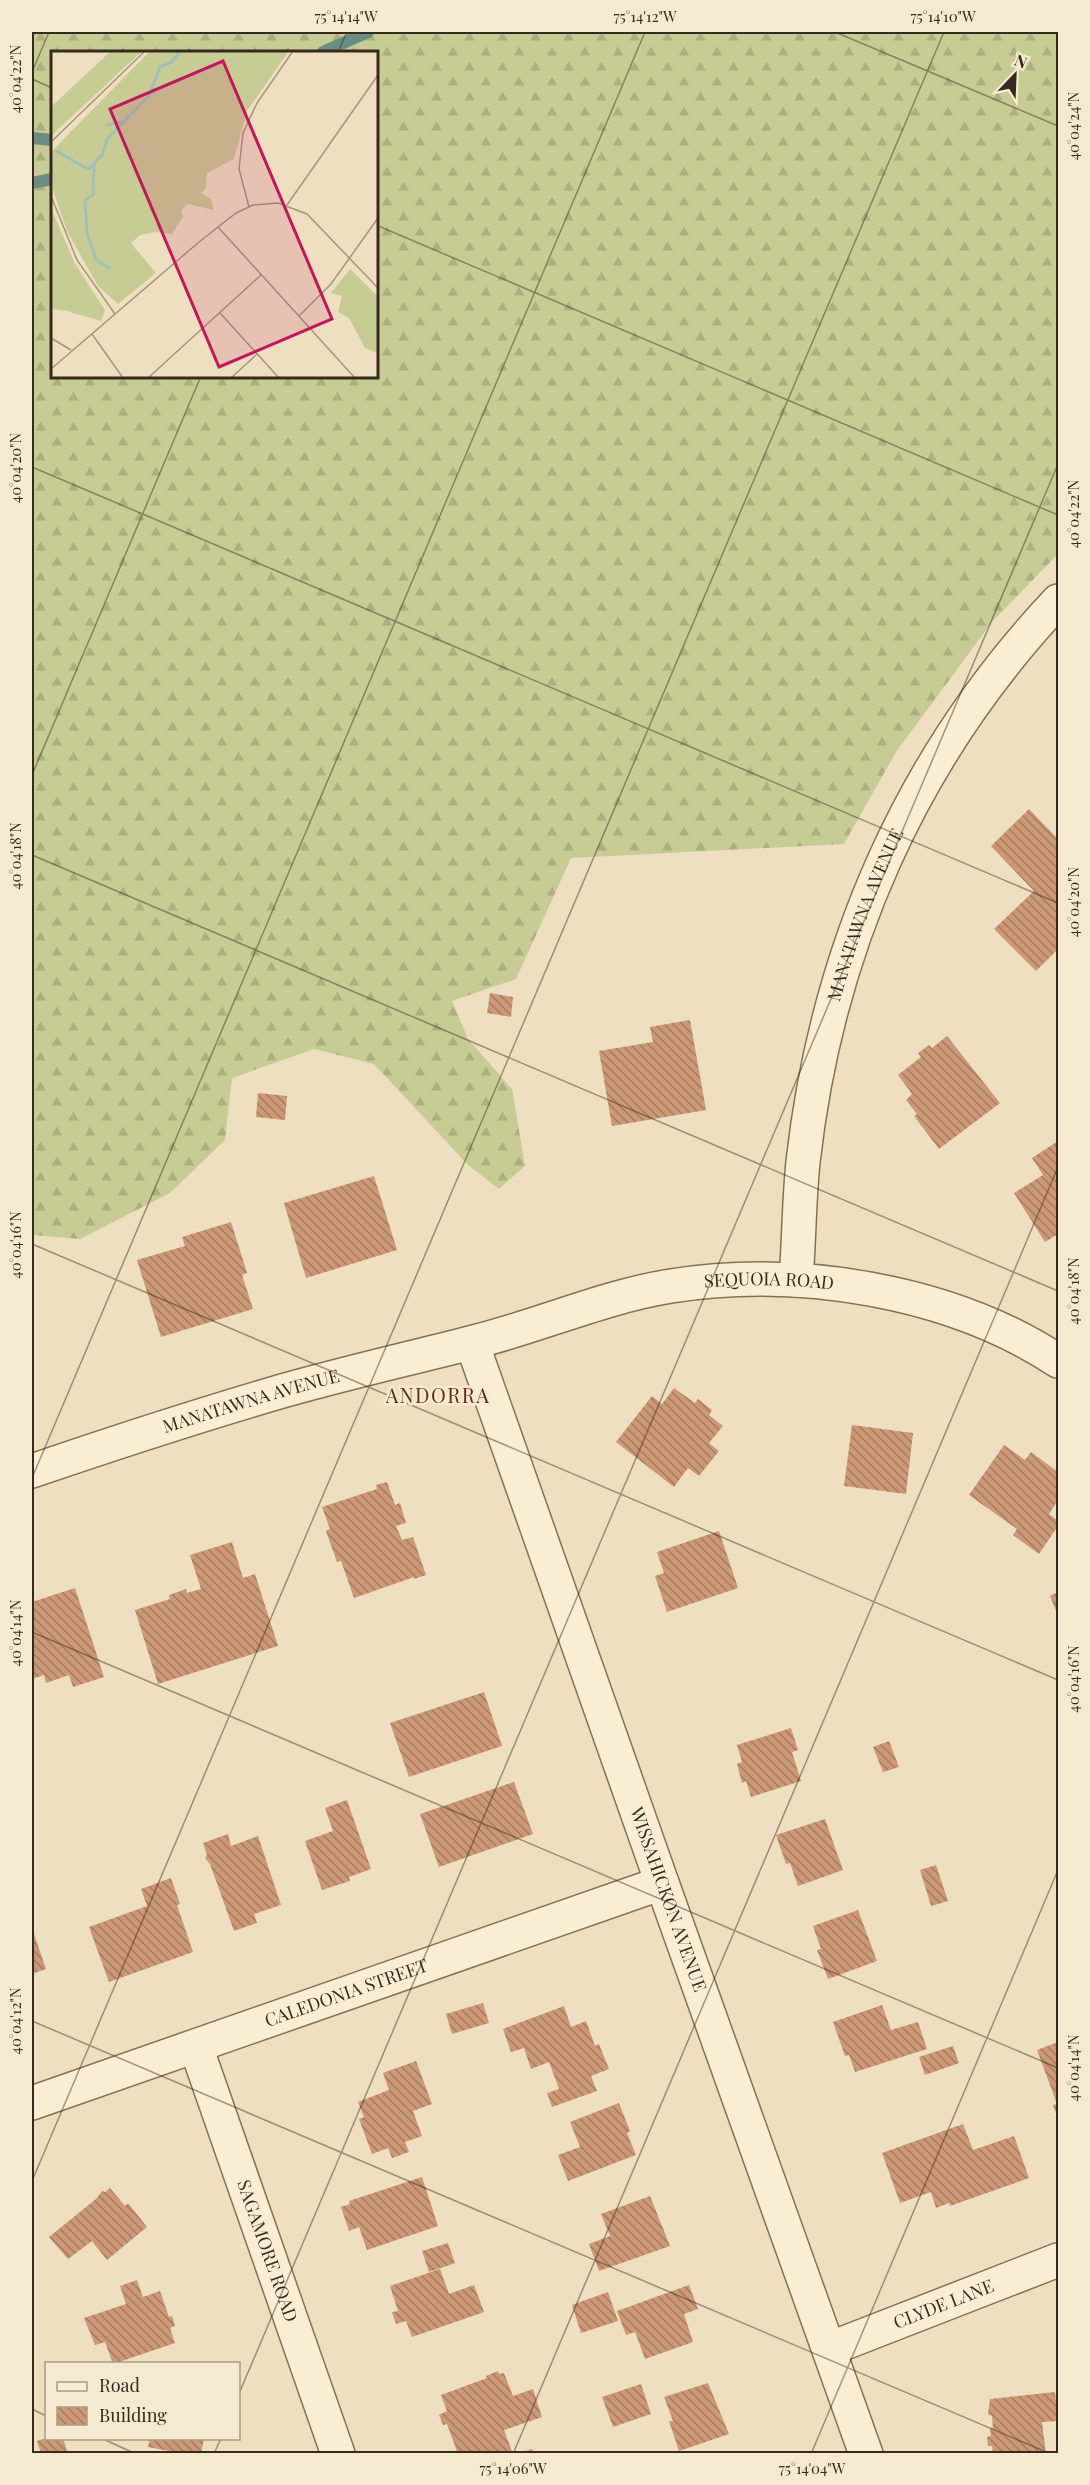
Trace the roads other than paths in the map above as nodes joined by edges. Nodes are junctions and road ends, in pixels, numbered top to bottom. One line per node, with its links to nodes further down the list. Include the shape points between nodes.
1 (1059, 601): 2 (street, MANATAWNA AVENUE, via 1005,661 962,719 901,824 870,888 834,999 818,1069 803,1164)
2 (796, 1280): 3 (street, SEQUOIA ROAD, via 671,1286); 4 (street, SEQUOIA ROAD, via 887,1293 931,1304 1016,1337)
3 (472, 1343): 5 (street, MANATAWNA AVENUE, via 273,1394); 6 (street, WISSAHICKON AVENUE)
4 (1059, 1361)
5 (32, 1471)
6 (662, 1883): 7 (street, CALEDONIA STREET); 10 (street, WISSAHICKON AVENUE)
7 (196, 2047): 8 (street, CALEDONIA STREET); 11 (street, SAGAMORE ROAD)
8 (32, 2103)
9 (1059, 2260): 10 (street, CLYDE LANE)
10 (829, 2349): 12 (street, WISSAHICKON AVENUE)
11 (338, 2454)
12 (866, 2454)

